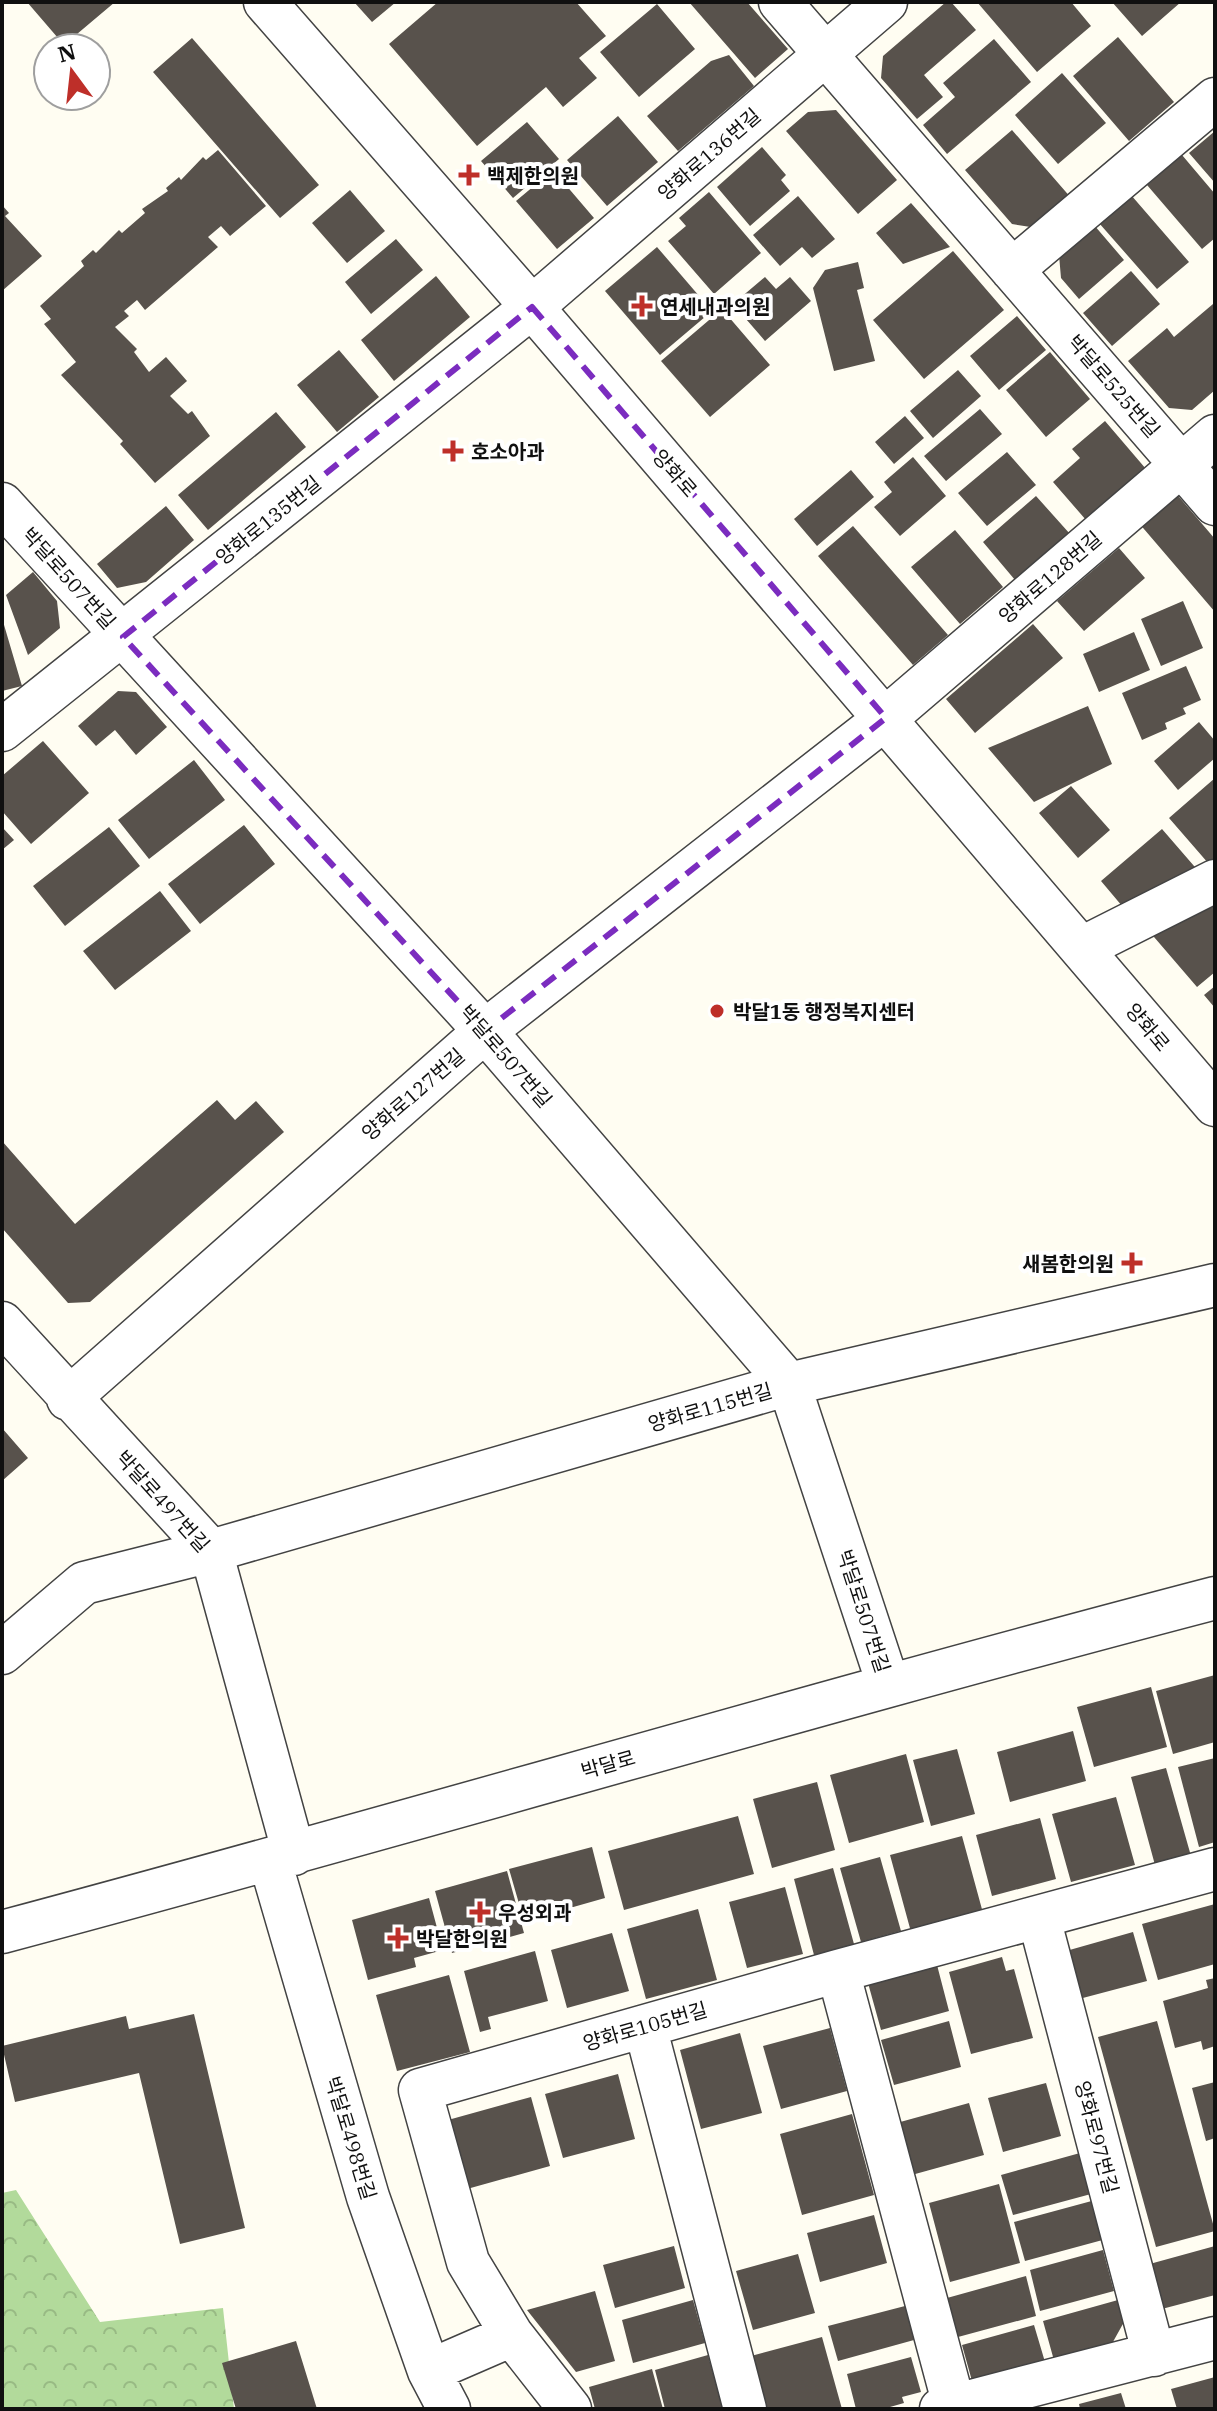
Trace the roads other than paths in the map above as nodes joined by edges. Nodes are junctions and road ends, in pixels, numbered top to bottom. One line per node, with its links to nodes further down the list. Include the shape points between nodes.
1 (265, 2): 7 (street, 양화로)
2 (780, 2): 4 (street, 박달로525번길)
3 (886, 2): 4 (street, 양화로136번길)
4 (825, 54): 6 (street, 박달로525번길); 7 (street, 양화로136번길)
5 (1215, 99): 6 (street)
6 (1012, 270): 9 (street, 박달로525번길)
7 (532, 307): 12 (street, 양화로135번길); 13 (street, 양화로)
8 (1215, 436): 9 (street, 양화로128번길)
9 (1182, 464): 11 (street, 박달로525번길); 13 (street, 양화로128번길)
10 (2, 504): 12 (street, 박달로507번길)
11 (1215, 504)
12 (123, 637): 14 (street, 양화로135번길); 17 (street, 박달로507번길)
13 (886, 718): 16 (street, 양화로); 17 (street, 양화로127번길)
14 (2, 730)
15 (1215, 881): 16 (street)
16 (1082, 948): 18 (street, 양화로)
17 (485, 1031): 21 (street, 박달로507번길); 22 (street, 양화로127번길)
18 (1215, 1105)
19 (1215, 1285): 21 (street, 양화로115번길)
20 (2, 1323): 22 (street, 박달로497번길)
21 (789, 1384): 23 (street, 양화로115번길); 26 (street, 박달로507번길)
22 (68, 1399): 23 (street, 박달로497번길)
23 (211, 1551): 25 (street, 양화로115번길, via 84,1583); 27 (street, 박달로497번길)
24 (1215, 1598): 26 (street, 박달로)
25 (2, 1653)
26 (888, 1684): 27 (street, 박달로)
27 (282, 1858): 30 (street, 박달로); 36 (street, 박달로498번길, via 368,2197)
28 (1215, 1869): 29 (street, 양화로105번길)
29 (1039, 1918): 31 (street, 양화로105번길); 35 (street, 양화로97번길)
30 (2, 1932)
31 (838, 1971): 32 (street, 양화로105번길); 37 (street)
32 (645, 2026): 33 (street, 양화로105번길, via 420,2090 468,2262); 40 (street)
33 (512, 2335): 36 (street); 39 (street, 양화로105번길)
34 (1215, 2338): 35 (street)
35 (1154, 2355): 37 (street)
36 (429, 2371): 38 (street, 박달로498번길)
37 (950, 2408)
38 (449, 2409)
39 (570, 2409)
40 (745, 2409)

